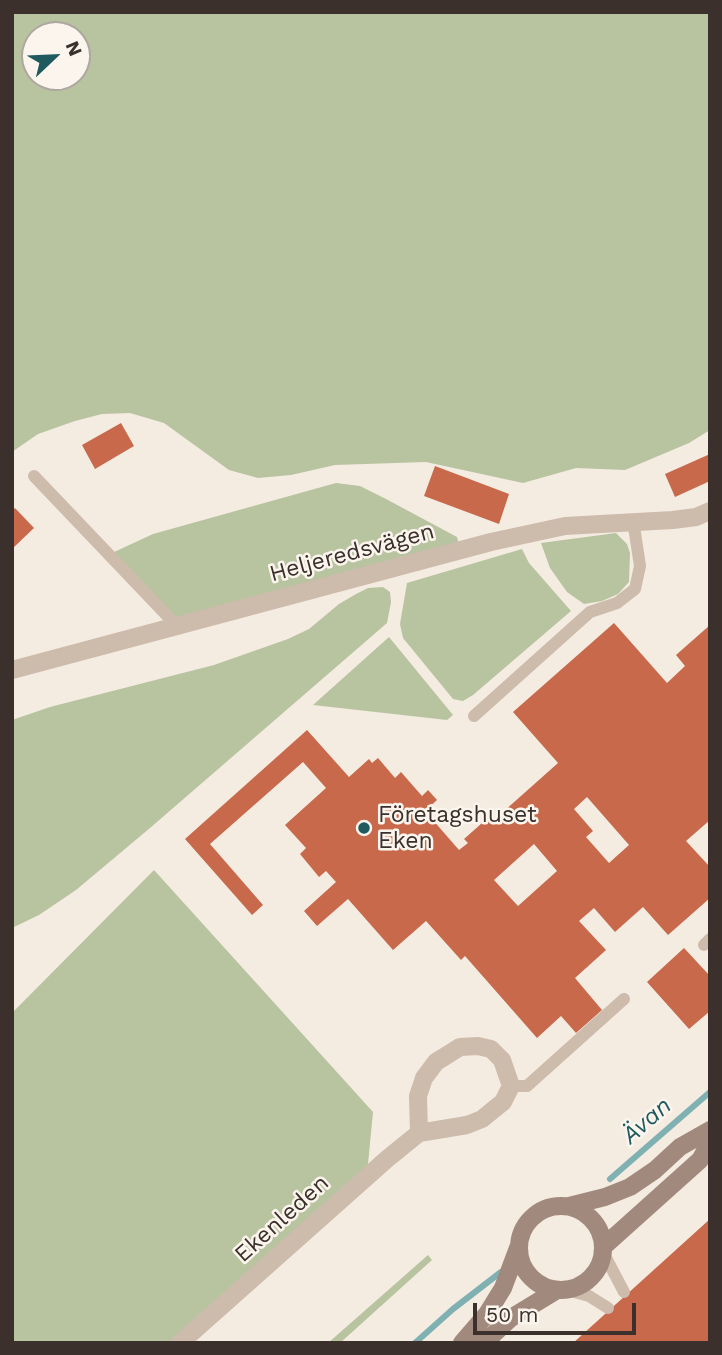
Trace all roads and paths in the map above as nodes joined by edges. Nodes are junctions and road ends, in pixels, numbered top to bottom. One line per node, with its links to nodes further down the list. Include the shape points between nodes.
1 (34, 477): 4 (lane)
2 (710, 511): 3 (street, Heljeredsvägen, via 673,520)
3 (633, 520): 4 (street, Heljeredsvägen, via 565,526 491,542); 6 (lane, via 640,566 635,589 617,603 590,612)
4 (177, 626): 5 (street, Heljeredsvägen)
5 (12, 670)
6 (474, 716)
7 (624, 999): 8 (lane, via 527,1086)
8 (511, 1086): 10 (street, via 503,1102 482,1119 450,1130); 10 (street, via 502,1060 491,1049 460,1046 444,1055 424,1078 418,1096)
9 (710, 1130): 12 (street, via 630,1186)
10 (419, 1133): 18 (street, Ekenleden)
11 (710, 1142): 14 (street, via 700,1160)
12 (569, 1206): 13 (street, via 557,1205 534,1215 525,1224); 14 (street, via 597,1225)
13 (518, 1248): 15 (street, via 520,1261 534,1281); 19 (street, via 503,1288)
14 (603, 1250): 15 (street, via 594,1275); 16 (lane)
15 (562, 1290): 17 (lane, via 589,1296); 20 (street, via 511,1318)
16 (624, 1292)
17 (608, 1308)
18 (180, 1343)
19 (462, 1343)
20 (484, 1343)

